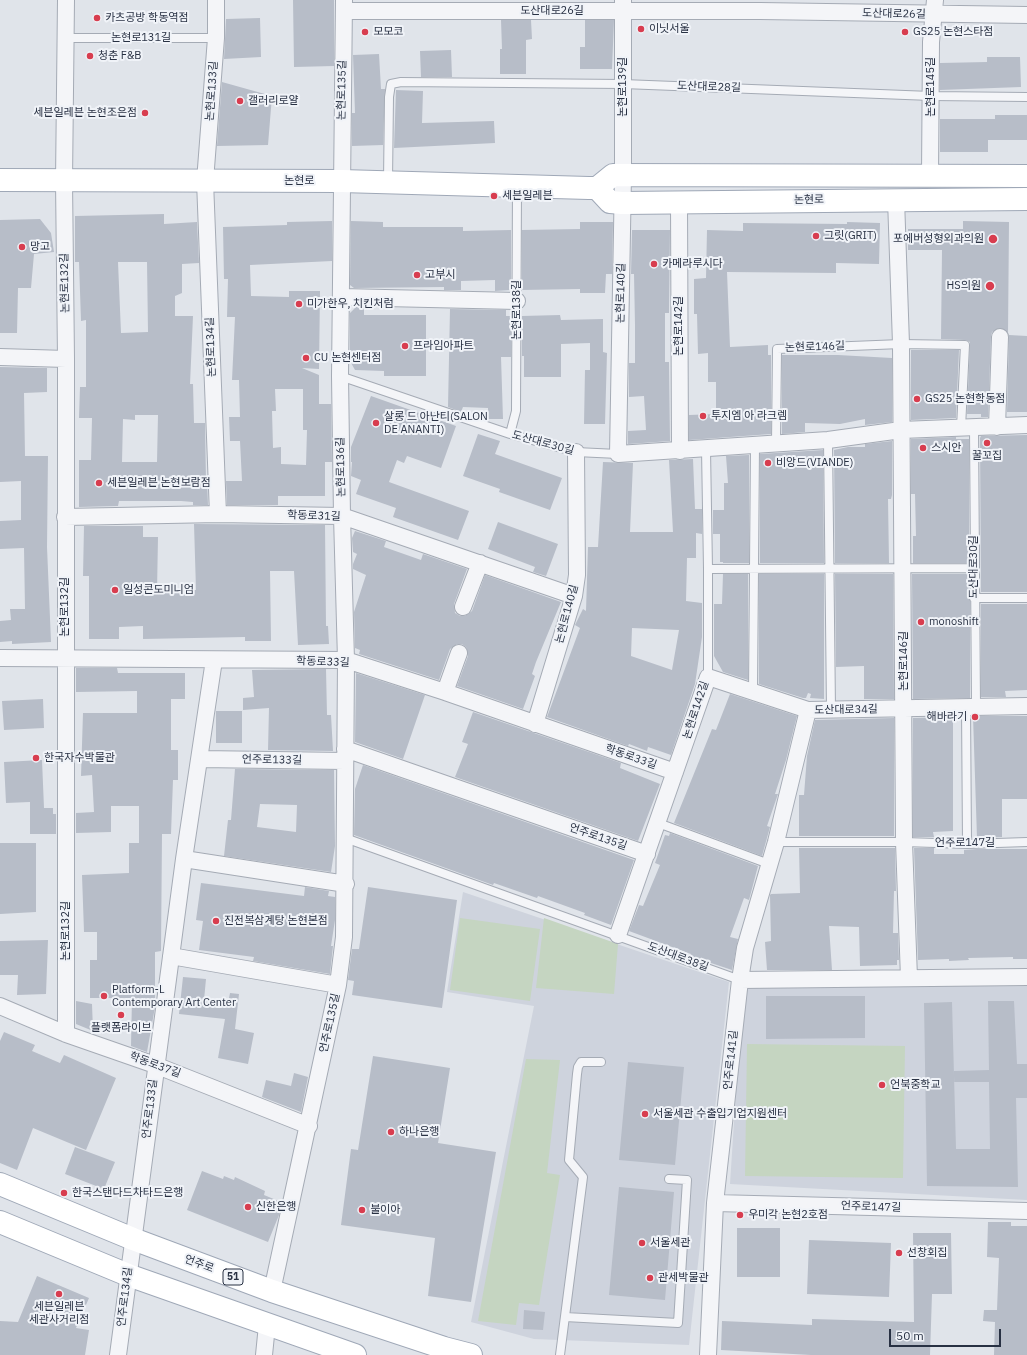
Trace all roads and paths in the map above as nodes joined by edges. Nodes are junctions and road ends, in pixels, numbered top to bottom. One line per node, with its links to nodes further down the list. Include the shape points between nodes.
1 (66, 0): 8 (street)
2 (216, 0): 9 (street, 논현로133길)
3 (344, 5): 4 (street, 도산대로26길); 19 (street, 논현로135길)
4 (623, 5): 5 (street, 도산대로26길); 10 (street, 논현로139길)
5 (761, 5): 6 (street, 도산대로26길)
6 (934, 7): 7 (street, 도산대로26길); 11 (street, 논현로145길, via 931,42)
7 (1027, 15)
8 (66, 38): 9 (lane, 논현로131길); 17 (street)
9 (216, 38): 18 (street, 논현로133길)
10 (623, 84): 11 (lane, 도산대로28길); 13 (street, 논현로139길); 20 (lane, 도산대로28길, via 391,84)
11 (932, 96): 12 (lane, 도산대로28길); 14 (street, 논현로145길)
12 (1027, 97)
13 (623, 175): 14 (main road); 22 (main road, via 613,175); 26 (street, 논현로139길)
14 (930, 175): 15 (main road)
15 (1027, 176)
16 (0, 180): 17 (main road, 논현로)
17 (64, 181): 18 (main road, 논현로); 32 (street, 논현로132길)
18 (205, 181): 19 (main road, 논현로); 46 (street, 논현로134길)
19 (341, 181): 20 (main road, 논현로); 27 (street, 논현로136길)
20 (388, 182): 21 (main road, 논현로)
21 (517, 185): 22 (main road, 논현로); 28 (lane, 논현로138길)
22 (597, 188): 26 (main road, 논현로, via 610,202)
23 (896, 199): 24 (main road, 논현로); 25 (main road, 논현로); 30 (street, 논현로146길)
24 (1027, 199)
25 (679, 202): 26 (main road, 논현로); 43 (street, 논현로142길)
26 (622, 203): 45 (street, 논현로140길)
27 (341, 297): 28 (street); 33 (street, 논현로136길)
28 (517, 301): 38 (lane, 논현로138길, via 516,411)
29 (1000, 337): 35 (street)
30 (901, 344): 36 (lane, 논현로146길, via 965,345); 37 (street, 논현로146길); 40 (lane, 논현로146길, via 777,349)
31 (0, 357): 32 (street)
32 (66, 358): 48 (street, 논현로132길)
33 (340, 376): 38 (lane, 도산대로30길); 47 (street, 논현로136길)
34 (1027, 425): 35 (street, 도산대로30길)
35 (997, 427): 36 (street, 도산대로30길)
36 (968, 428): 37 (street, 도산대로30길); 52 (lane, 도산대로30길)
37 (901, 430): 39 (street, 도산대로30길); 54 (street, 논현로146길)
38 (510, 434): 44 (lane, 도산대로30길)
39 (828, 440): 40 (street, 도산대로30길); 53 (lane)
40 (776, 444): 41 (street, 도산대로30길)
41 (755, 445): 42 (street, 도산대로30길); 51 (lane)
42 (706, 449): 43 (street, 도산대로30길); 50 (lane, 논현로142길)
43 (680, 451): 45 (street, 도산대로30길)
44 (576, 452): 45 (lane, 도산대로30길); 55 (street, 논현로140길, via 577,575)
45 (618, 454)
46 (218, 514): 47 (street, 학동로31길); 48 (street, 학동로31길)
47 (342, 516): 49 (street, 학동로31길); 63 (street, 논현로136길)
48 (65, 517): 61 (street, 논현로132길)
49 (480, 563): 55 (street, 학동로31길); 58 (street)
50 (708, 568): 51 (lane); 64 (lane, 논현로142길)
51 (754, 568): 53 (lane); 66 (lane)
52 (974, 568): 54 (lane); 56 (lane, 도산대로30길)
53 (830, 569): 54 (lane); 71 (lane)
54 (903, 569): 69 (street, 논현로146길)
55 (574, 596): 72 (street, 논현로140길)
56 (974, 598): 57 (lane); 67 (lane, 도산대로30길)
57 (1027, 598)
58 (463, 607)
59 (459, 652): 65 (street)
60 (0, 658): 61 (street, 학동로33길)
61 (65, 658): 62 (street, 학동로33길); 93 (street, 논현로132길)
62 (214, 660): 63 (street, 학동로33길); 74 (street, 언주로133길)
63 (346, 660): 65 (street, 학동로33길); 73 (street, 언주로135길)
64 (708, 677): 66 (street, 도산대로34길); 75 (street, 논현로142길)
65 (446, 692): 72 (street, 학동로33길)
66 (753, 692): 70 (street, 도산대로34길)
67 (971, 706): 68 (street, 도산대로34길); 69 (street, 도산대로34길); 81 (lane)
68 (1027, 706)
69 (904, 709): 71 (street, 도산대로34길); 79 (street, 논현로146길)
70 (808, 710): 71 (street, 도산대로34길); 78 (street, 언주로141길)
71 (831, 710)
72 (535, 724): 75 (street, 학동로33길)
73 (345, 755): 74 (street, 언주로133길); 77 (street, 언주로135길); 82 (street, 언주로135길)
74 (200, 759): 83 (street, 언주로133길)
75 (675, 772): 76 (street, 논현로142길)
76 (658, 823): 82 (street, 논현로142길); 84 (lane)
77 (345, 838): 85 (street, 언주로135길); 86 (lane, 도산대로38길)
78 (776, 842): 79 (lane); 84 (street, 언주로141길)
79 (904, 842): 81 (lane, 언주로147길); 89 (street, 논현로146길)
80 (1027, 842): 81 (lane, 언주로147길)
81 (967, 844)
82 (647, 854): 86 (street, 논현로142길)
83 (184, 859): 85 (street); 87 (street, 언주로133길)
84 (769, 864): 90 (street, 언주로141길, via 745,948)
85 (346, 884): 91 (street, 언주로135길, via 344,937)
86 (618, 935): 90 (lane, 도산대로38길)
87 (171, 956): 91 (street); 95 (street, 언주로133길)
88 (1027, 977): 89 (street, 도산대로38길)
89 (909, 978): 90 (street, 도산대로38길)
90 (740, 980): 99 (street, 언주로141길)
91 (338, 986): 96 (street, 언주로135길)
92 (0, 1006): 93 (street, 학동로37길)
93 (66, 1034): 95 (street, 학동로37길)
94 (601, 1062): 105 (lane, via 581,1062 577,1074 569,1160 583,1177)
95 (155, 1065): 96 (street, 학동로37길); 102 (street, 언주로133길)
96 (309, 1126): 104 (street, 언주로135길)
97 (669, 1179): 105 (lane, via 687,1180 678,1323)
98 (0, 1184): 102 (main road, 언주로 / 51)
99 (715, 1203): 100 (street, 언주로147길); 112 (street, 언주로141길)
100 (1027, 1211)
101 (0, 1222): 103 (main road)
102 (133, 1239): 103 (street, 언주로134길); 104 (main road, 언주로 / 51)
103 (128, 1275): 106 (main road); 107 (street, 언주로134길)
104 (272, 1291): 110 (main road, 언주로 / 51)
105 (565, 1317): 111 (lane)
106 (268, 1325): 108 (street); 109 (main road)
107 (118, 1355)
108 (264, 1355)
109 (355, 1355)
110 (471, 1355)
111 (560, 1355)
112 (708, 1355)

